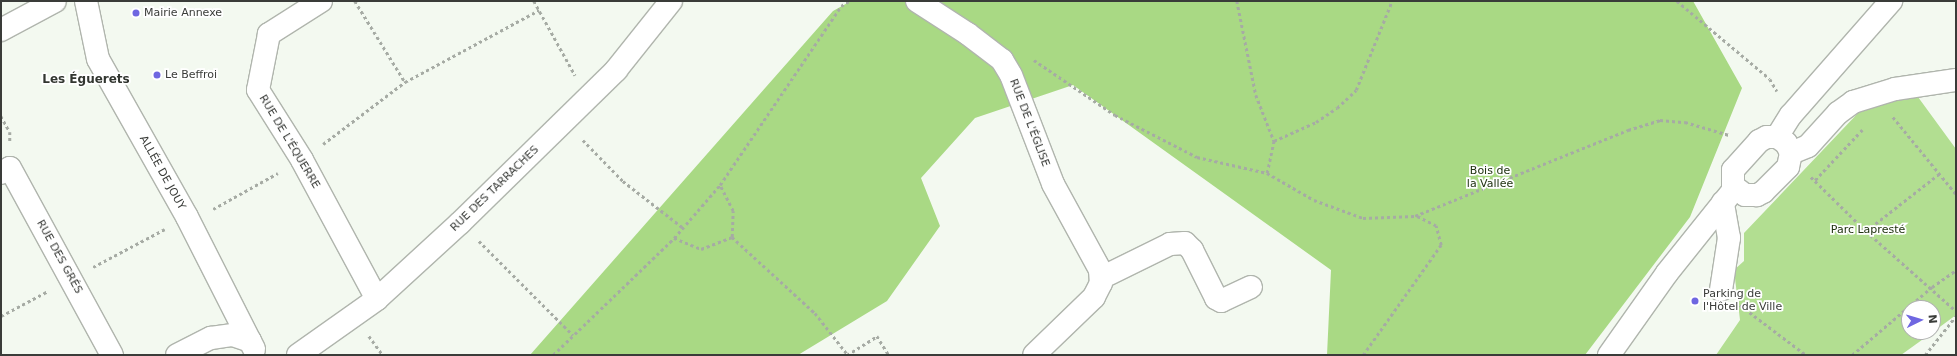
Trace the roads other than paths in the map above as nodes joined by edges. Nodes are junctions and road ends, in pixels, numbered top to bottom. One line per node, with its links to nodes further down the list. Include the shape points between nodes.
1 (55, 1): 7 (street)
2 (86, 1): 16 (street, ALLÉE DE JOUY, via 98,60 187,218)
3 (321, 1): 15 (street, RUE DE L'ÉQUERRE, via 269,34 258,90 302,160)
4 (671, 1): 15 (street, RUE DES TARRACHES, via 616,70 460,223)
5 (917, 1): 12 (street, RUE DE L'ÉGLISE, via 974,38 1002,60 1011,75 1053,184 1100,270)
6 (1891, 1): 9 (street, via 1791,115)
7 (1, 30)
8 (1956, 80): 9 (street, via 1895,89 1853,102 1838,113 1808,146)
9 (1776, 144): 11 (street, via 1733,170); 11 (street, via 1788,167 1763,192 1750,197)
10 (1, 173): 17 (street, RUE DES GRÉS, via 10,168)
11 (1729, 196): 14 (street, via 1729,238); 21 (street, via 1667,273)
12 (1101, 278): 13 (street, via 1170,244 1185,243 1192,250 1216,298 1222,301); 20 (street, via 1100,288 1086,308)
13 (1251, 287)
14 (1721, 290)
15 (377, 299): 19 (street, RUE DES TARRACHES)
16 (254, 348): 18 (street, via 233,335 211,338)
17 (112, 355)
18 (177, 355)
19 (298, 355)
20 (1034, 355)
21 (1609, 355)

